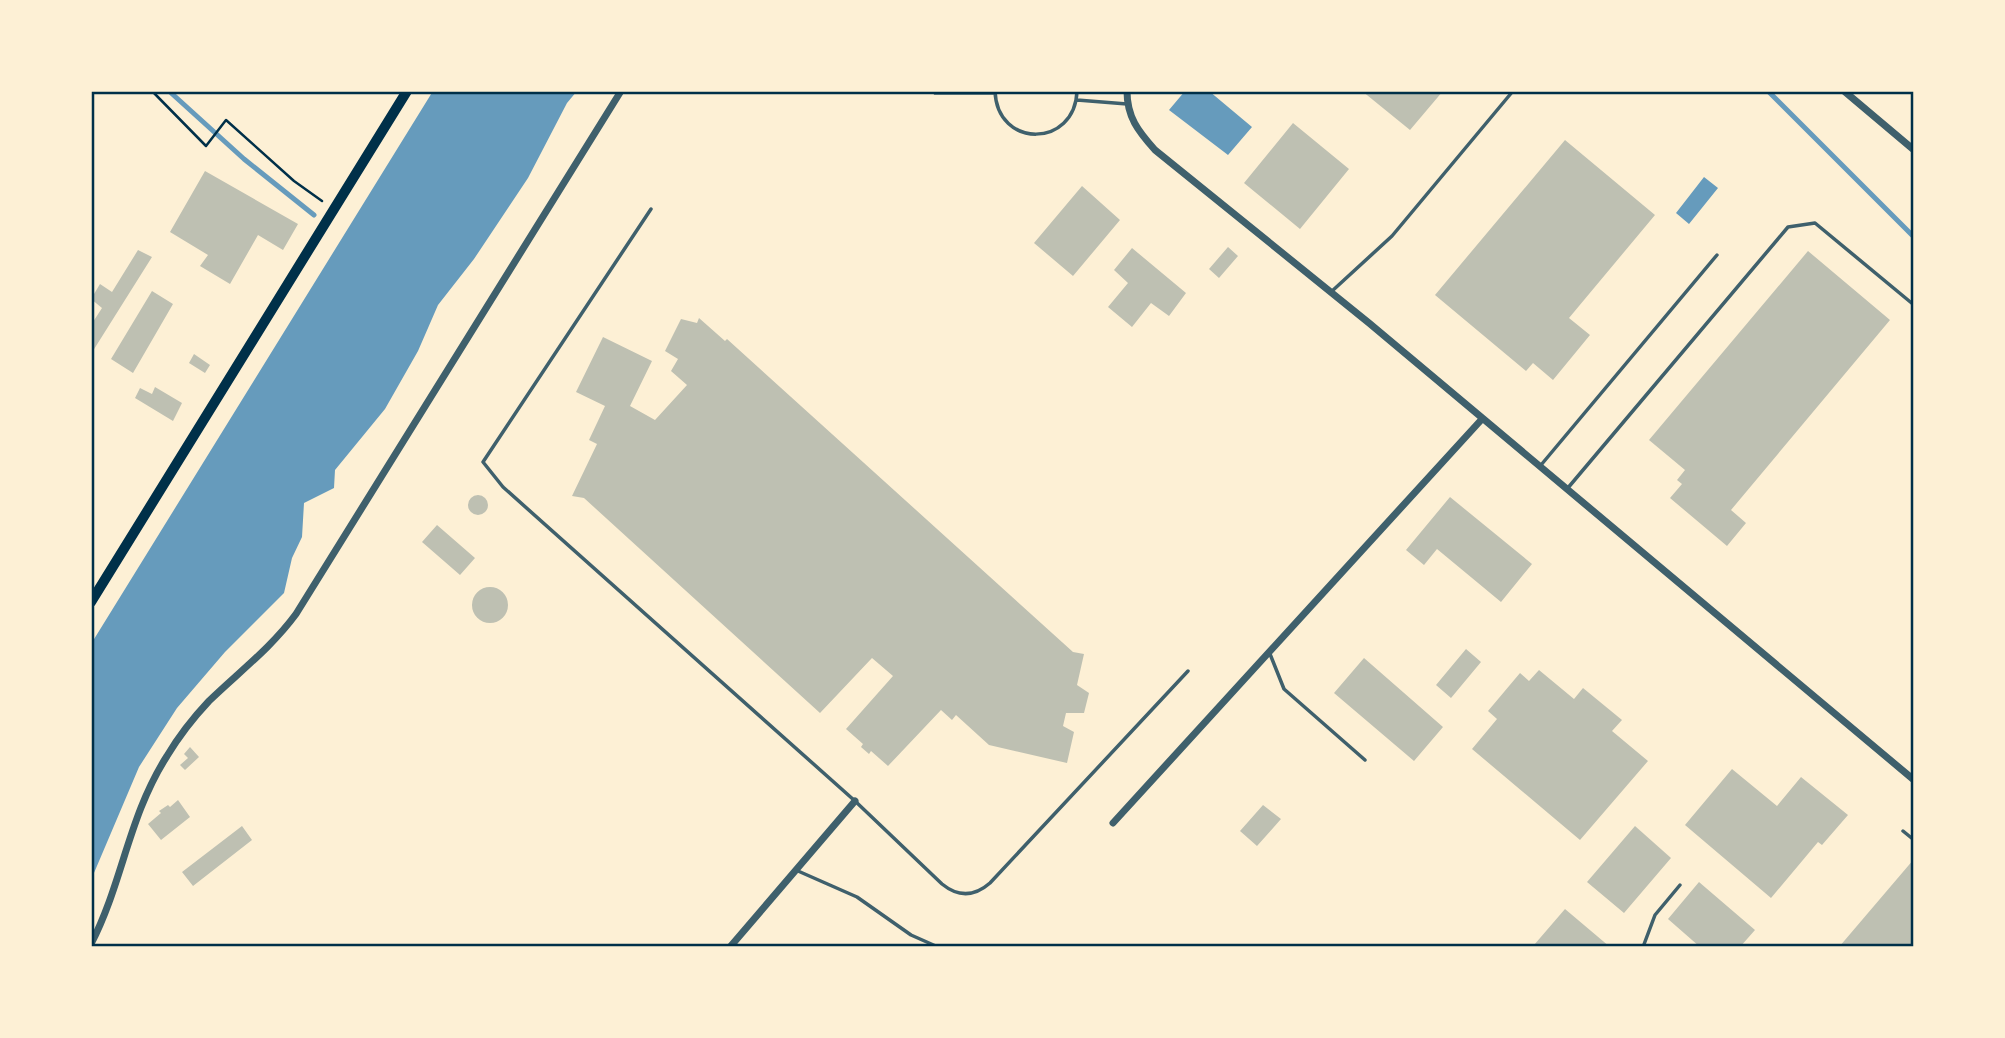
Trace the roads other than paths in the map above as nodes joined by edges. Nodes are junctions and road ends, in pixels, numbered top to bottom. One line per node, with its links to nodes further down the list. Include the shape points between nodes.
1 (408, 91): 19 (main road)
2 (621, 91): 30 (street, via 296,614 270,647 201,709 165,758 138,811 110,901)
3 (933, 91): 8 (lane)
4 (1077, 91): 9 (lane)
5 (1127, 91): 10 (street)
6 (1513, 91): 14 (lane, via 1392,236)
7 (1844, 91): 11 (street)
8 (995, 92): 9 (lane, via 996,105 1009,125 1031,134 1044,134 1065,122)
9 (1076, 100): 10 (lane)
10 (1127, 104): 14 (street, via 1134,126 1154,150)
11 (1913, 148)
12 (651, 209): 24 (lane, via 483,462 503,486)
13 (1717, 255): 17 (lane)
14 (1331, 292): 16 (street)
15 (1914, 305): 18 (lane, via 1815,223 1788,227)
16 (1482, 419): 17 (street); 20 (street)
17 (1539, 467): 18 (street)
18 (1567, 490): 23 (street)
19 (91, 602)
20 (1269, 652): 22 (lane, via 1284,689); 25 (street)
21 (1188, 671): 24 (lane, via 978,892 963,894 949,889)
22 (1365, 760)
23 (1914, 780)
24 (855, 802): 28 (street)
25 (1113, 823)
26 (1903, 831): 27 (lane)
27 (1914, 840)
28 (796, 870): 31 (street); 32 (lane, via 857,897 911,935)
29 (1680, 885): 33 (lane, via 1655,915)
30 (91, 944)
31 (730, 947)
32 (938, 947)
33 (1643, 947)

